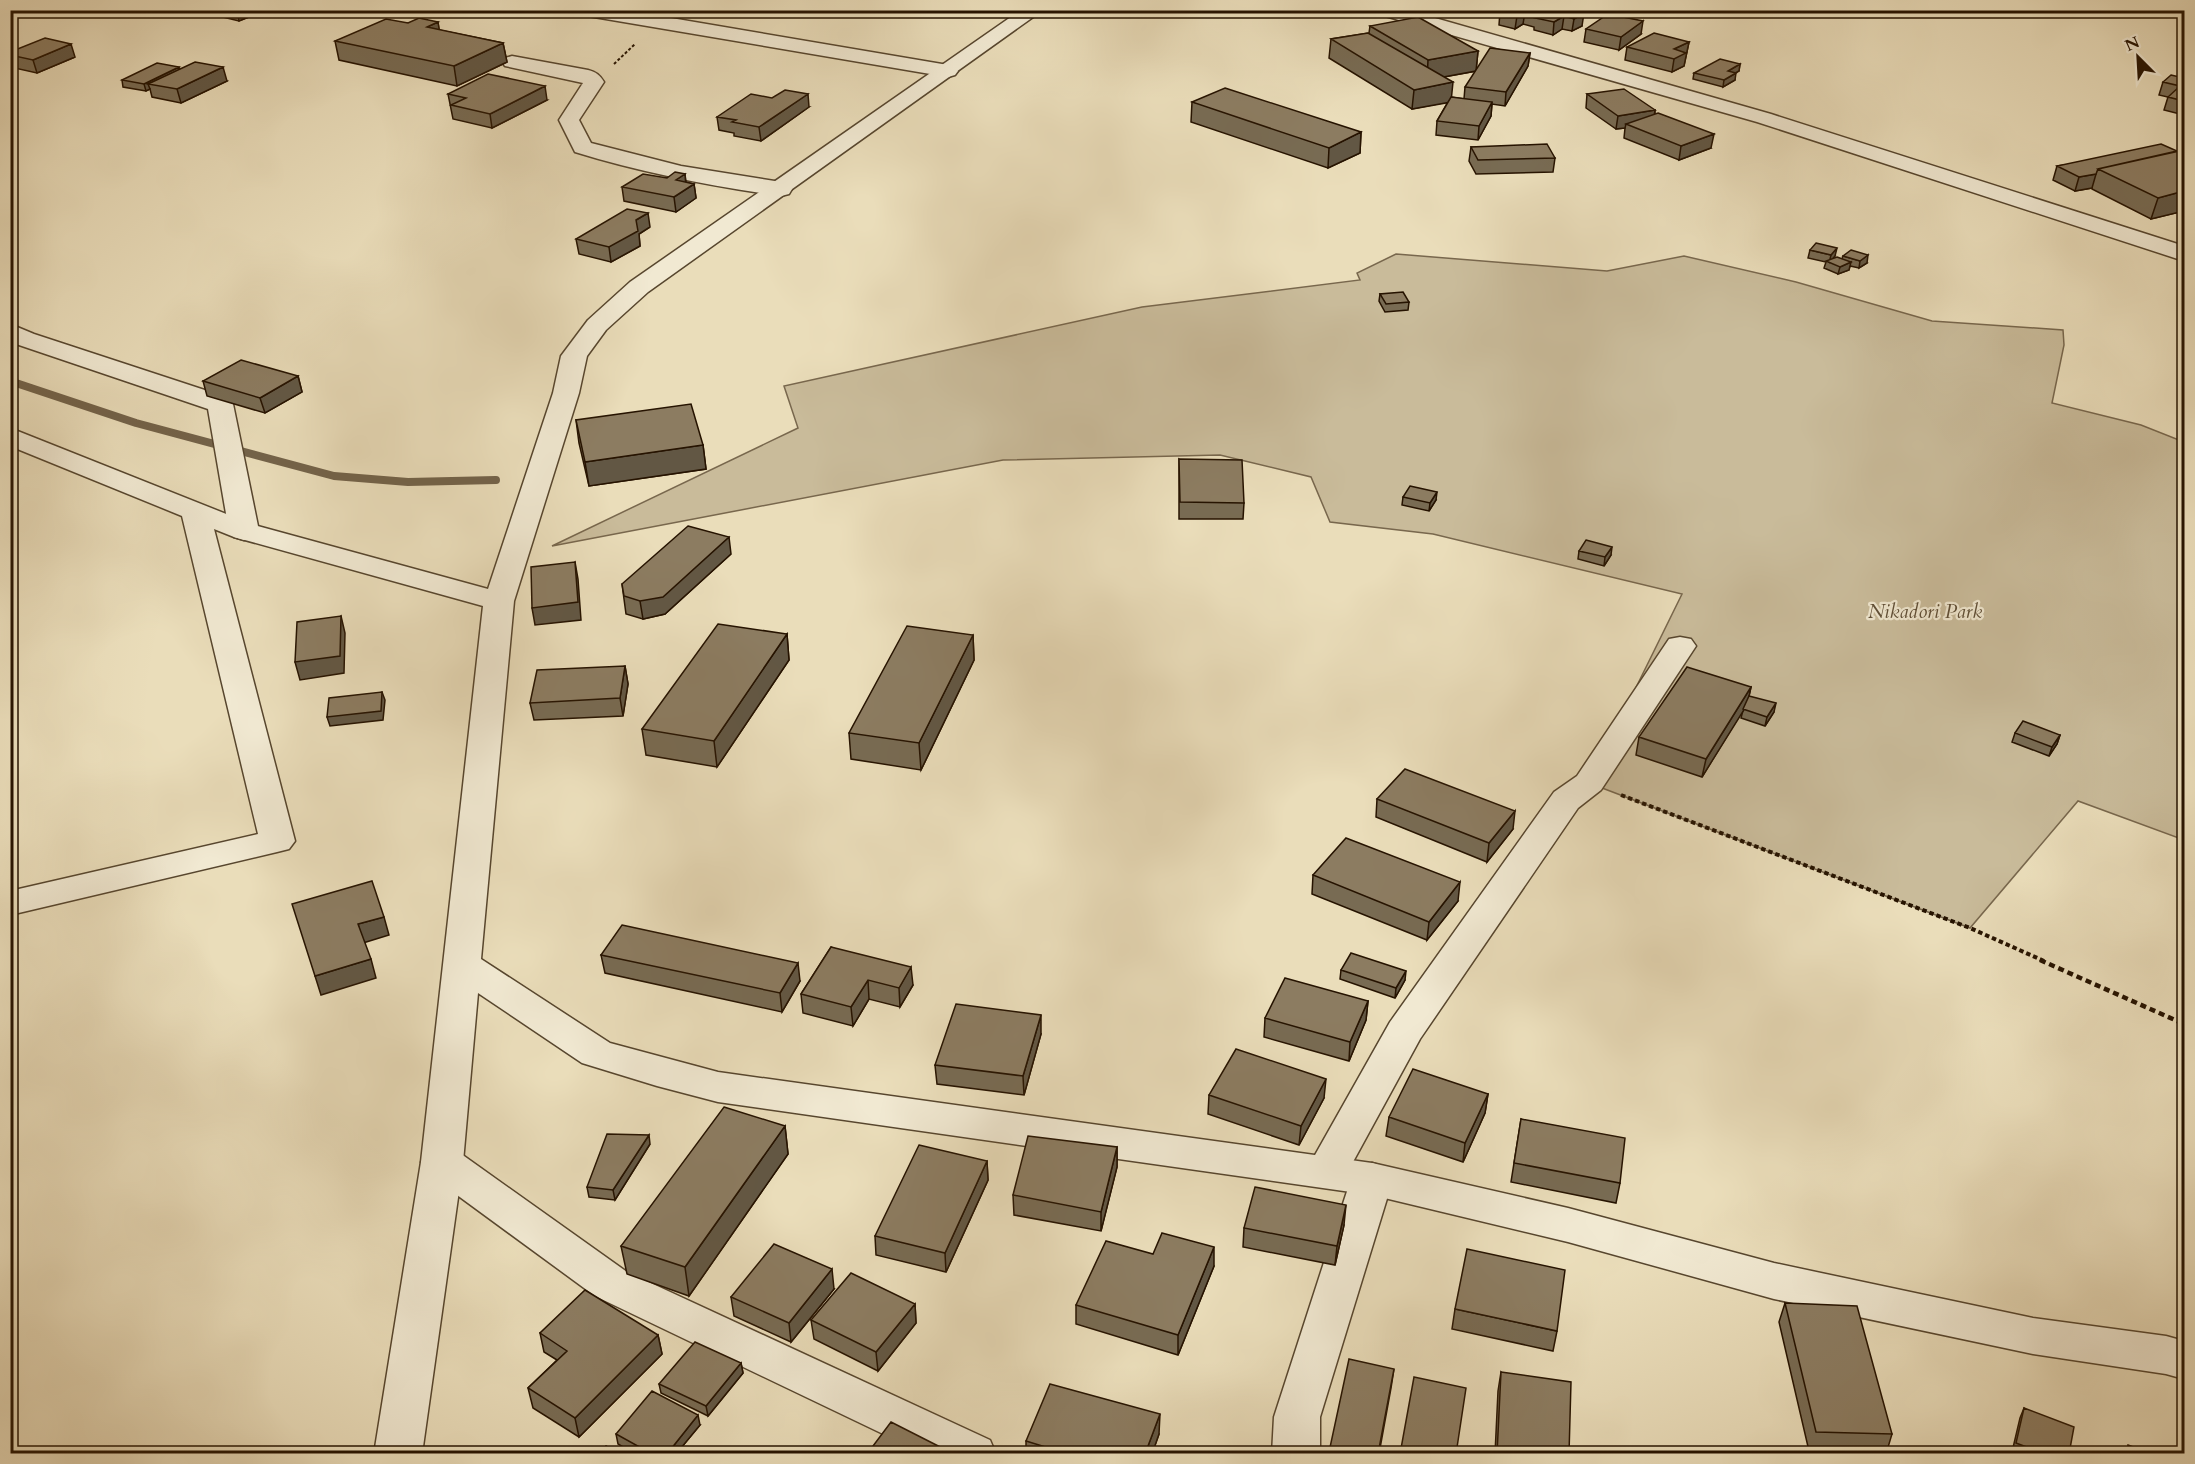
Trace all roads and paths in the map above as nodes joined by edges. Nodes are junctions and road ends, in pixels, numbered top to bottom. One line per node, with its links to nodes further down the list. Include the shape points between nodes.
1 (588, 10): 5 (street)
2 (1034, 10): 5 (street)
3 (1385, 10): 7 (street, via 1764,118)
4 (512, 62): 6 (street, via 588,76 594,82 569,120 583,147 701,177)
5 (948, 71): 6 (street)
6 (781, 189): 12 (street, via 639,287 597,324 574,356 566,393)
7 (2184, 254)
8 (10, 331): 11 (street, via 220,404)
9 (10, 436): 10 (street)
10 (195, 511): 11 (street); 15 (street, via 277,841)
11 (244, 531): 12 (street)
12 (499, 601): 16 (street)
13 (1680, 646): 14 (street)
14 (1589, 783): 17 (path, via 1970,928); 19 (street, via 1566,800 1404,1032)
15 (10, 903)
16 (461, 963): 18 (street); 19 (street, via 596,1053 697,1082)
17 (2184, 1024)
18 (442, 1162): 22 (street); 23 (street, via 611,1284)
19 (1327, 1171): 20 (street)
20 (1372, 1179): 21 (street, via 1568,1225 1774,1281 2033,1336); 24 (street, via 1297,1417)
21 (2184, 1360)
22 (398, 1454)
23 (974, 1454)
24 (1296, 1454)

